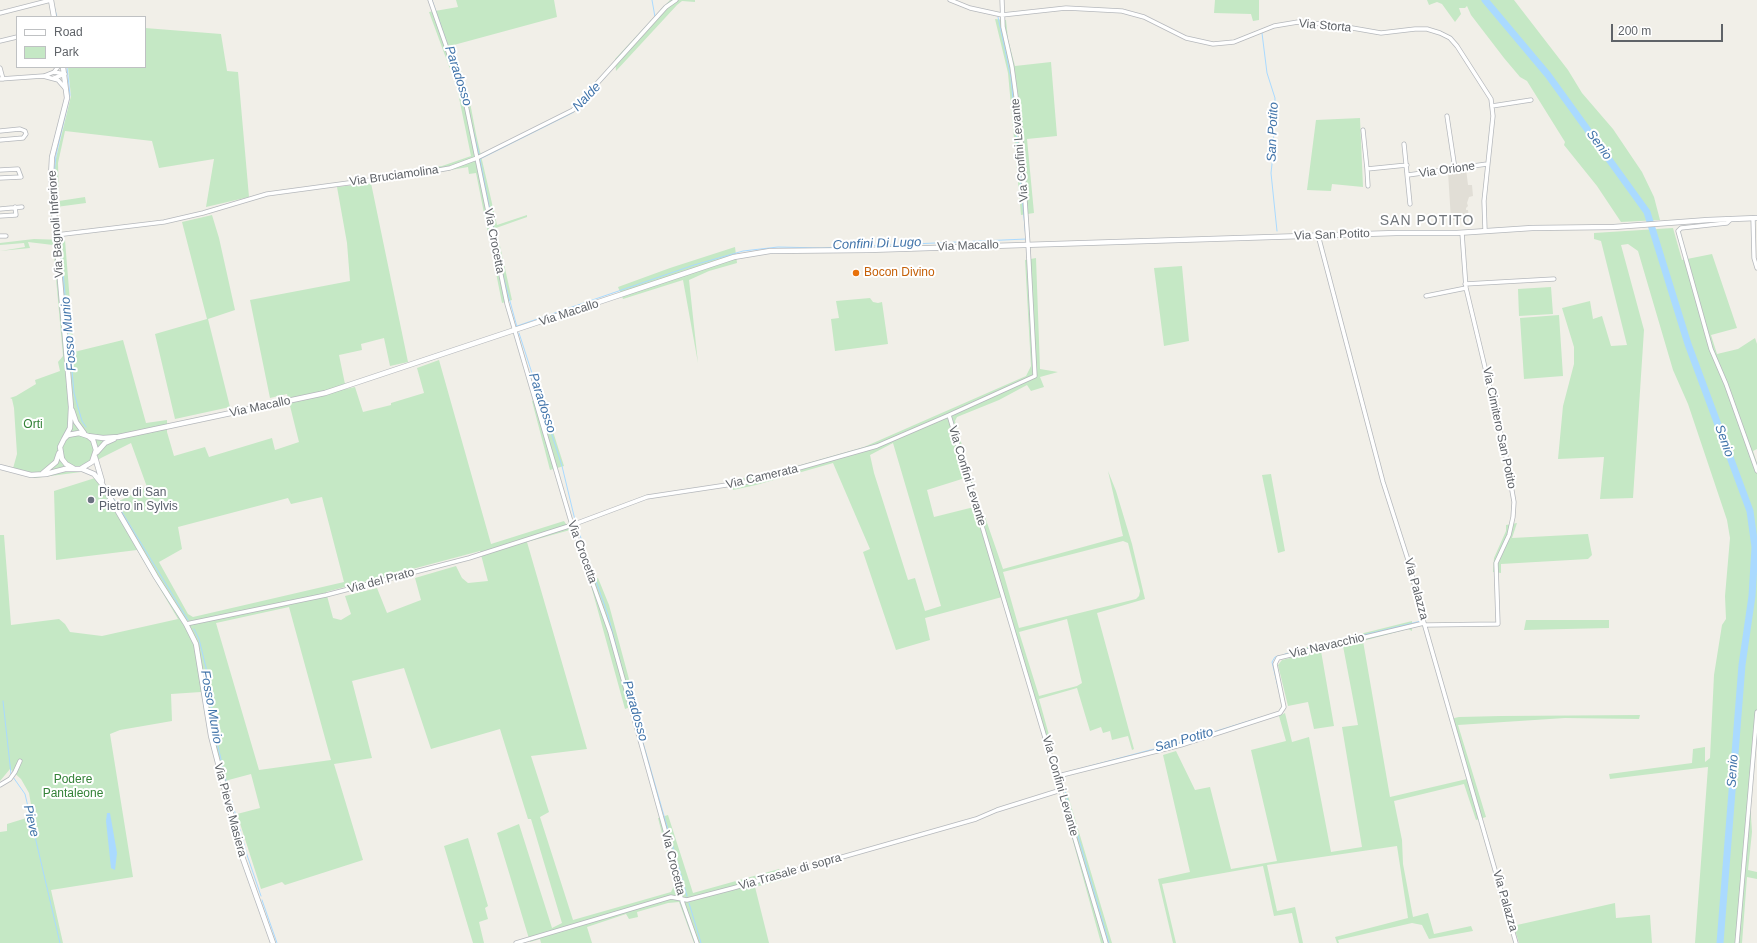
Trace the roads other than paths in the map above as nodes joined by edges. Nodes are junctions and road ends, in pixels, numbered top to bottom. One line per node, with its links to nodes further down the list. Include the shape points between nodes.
1 (51, 0): 6 (street); 8 (street)
2 (430, 0): 27 (street, Via Crocetta, via 461,85)
3 (676, 0): 27 (street, Via Bruciamolina, via 666,7 573,110)
4 (950, 0): 7 (street, via 970,8)
5 (1002, 0): 7 (street, Via Confini Levante)
6 (0, 13)
7 (1002, 15): 21 (street, Via Storta, via 1066,8 1122,11 1144,17 1186,38 1213,44 1234,42 1274,26 1298,22 1381,33 1427,29 1450,38 1457,46 1491,99); 49 (street, Via Confini Levante, via 1020,126)
8 (54, 16)
9 (16, 37): 10 (street)
10 (0, 41)
11 (0, 68): 18 (street)
12 (57, 68): 14 (street)
13 (63, 68): 15 (street, Via Bagnoli Inferiore)
14 (54, 72): 15 (street); 16 (street)
15 (65, 74): 17 (street); 19 (street, Via Bagnoli Inferiore)
16 (43, 76): 17 (street); 18 (street)
17 (53, 78): 19 (street, via 63,84)
18 (1, 79)
19 (66, 91): 45 (street, Via Bagnoli Inferiore, via 65,107 52,157)
20 (1531, 100): 21 (street)
21 (1492, 106): 28 (street, Via Storta, via 1492,132)
22 (1447, 116): 31 (street)
23 (1363, 130): 30 (street)
24 (0, 131): 25 (street, via 20,129 26,134 23,138)
25 (0, 140)
26 (1404, 144): 29 (street)
27 (477, 158): 45 (street, Via Bruciamolina, via 450,168 422,173 267,194 164,222); 54 (street, Via Crocetta, via 502,280)
28 (1487, 164): 31 (street, Via Orione); 43 (street, Via Storta)
29 (1407, 165): 30 (street); 33 (street)
30 (1367, 169): 35 (street)
31 (1455, 169): 33 (street, Via Orione)
32 (0, 170): 34 (street, via 18,169 21,176)
33 (1408, 175): 36 (street)
34 (0, 178)
35 (1368, 186)
36 (1410, 204)
37 (22, 206): 38 (street)
38 (15, 207): 39 (street); 40 (street, via 16,215)
39 (0, 209)
40 (0, 216)
41 (1755, 218): 42 (street, Via San Potito); 50 (street, via 1754,258)
42 (1730, 219): 43 (street, Via San Potito, via 1666,224); 65 (street, via 1727,223 1681,228 1678,231 1710,349 1726,384)
43 (1485, 230): 44 (street, Via San Potito)
44 (1462, 233): 46 (street, Via San Potito); 52 (street, Via Cimitero San Potito)
45 (56, 235): 55 (street, Via Bagnoli Inferiore)
46 (1318, 235): 49 (street, Via San Potito); 70 (street, Via Palazza, via 1382,482 1409,564)
47 (0, 236): 48 (street)
48 (6, 236)
49 (1028, 244): 54 (street, Via Macallo, via 770,251 734,258); 56 (street, Via Confini Levante, via 1035,376)
50 (1757, 268)
51 (1554, 279): 52 (street)
52 (1465, 286): 53 (street); 71 (street, Via Cimitero San Potito, via 1505,451 1514,502 1509,535 1496,563)
53 (1426, 296)
54 (516, 331): 58 (street, Via Macallo, via 325,393); 68 (street, Via Crocetta)
55 (71, 407): 57 (street, Via Bagnoli Inferiore, via 76,422); 59 (street, Via Bagnoli Inferiore, via 70,428)
56 (949, 415): 68 (street, Via Camerata, via 877,446 753,481 647,497); 74 (street, Via Confini Levante)
57 (86, 435): 58 (street, Via Macallo); 59 (street, via 74,433); 61 (street, Via Pieve Masiera, via 95,445)
58 (118, 437): 61 (street, Via Macallo, via 105,443)
59 (64, 439): 60 (street)
60 (60, 447): 63 (street, via 60,456); 66 (street, via 56,462)
61 (96, 456): 64 (street); 67 (street, Via Pieve Masiera)
62 (0, 467): 66 (street)
63 (74, 469): 64 (street); 66 (street)
64 (82, 469): 67 (street, Via Pieve Masiera, via 94,474)
65 (1757, 471)
66 (39, 475)
67 (102, 484): 69 (street, Via Pieve Masiera)
68 (572, 525): 69 (street, Via del Prato, via 469,558 326,596); 77 (street, Via Crocetta, via 610,632 667,837)
69 (186, 624): 78 (street, Via Pieve Masiera, via 196,644 211,736 242,856)
70 (1425, 624): 71 (street, Via Navacchio); 74 (street, Via Navacchio, via 1278,658 1275,664 1284,707 1280,713 1181,745); 82 (street, Via Palazza)
71 (1498, 624)
72 (1757, 712): 83 (street)
73 (20, 761): 75 (street, via 10,779)
74 (1058, 776): 76 (street, Via Confini Levante)
75 (0, 784)
76 (1062, 790): 77 (street, Via Trasale di sopra, via 976,819 733,888 687,900); 81 (street, Via Confini Levante)
77 (681, 898): 79 (street, Via Trasale di sopra, via 671,897); 80 (street, Via Crocetta)
78 (272, 943)
79 (516, 943)
80 (697, 943)
81 (1106, 943)
82 (1516, 943)
83 (1737, 943)

